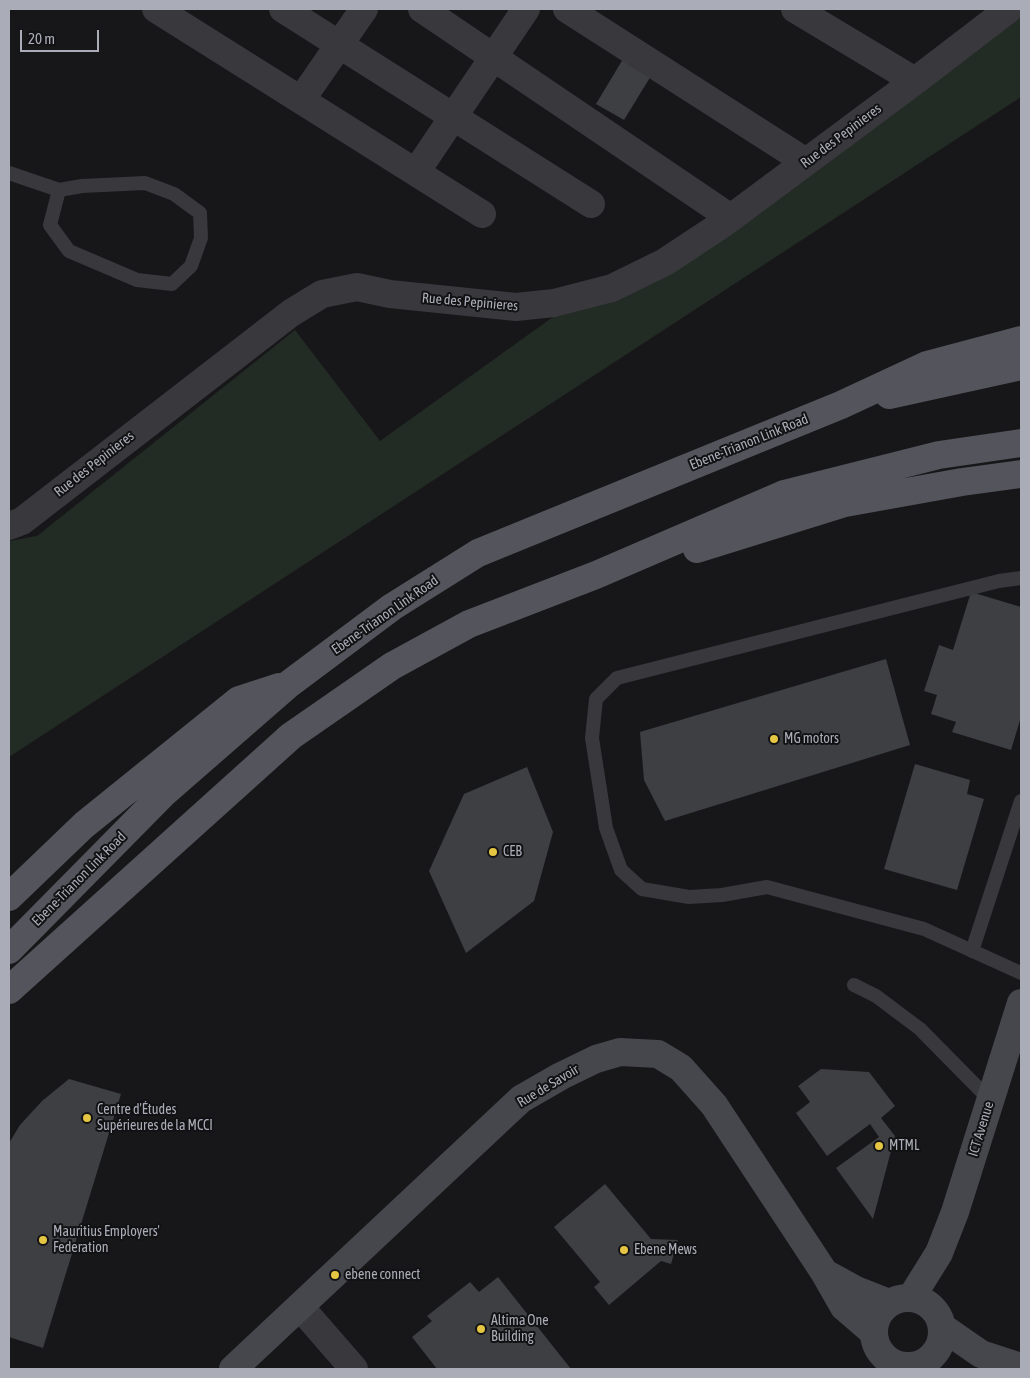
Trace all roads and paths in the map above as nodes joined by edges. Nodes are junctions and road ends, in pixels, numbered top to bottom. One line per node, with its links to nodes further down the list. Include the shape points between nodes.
1 (156, 9): 12 (street)
2 (283, 9): 9 (street)
3 (364, 9): 9 (street)
4 (422, 9): 10 (street)
5 (526, 9): 10 (street)
6 (567, 9): 14 (street)
7 (795, 9): 11 (street)
8 (1009, 9): 11 (street, Rue des Pepinieres)
9 (338, 45): 12 (street); 13 (street)
10 (494, 58): 13 (street); 20 (street)
11 (915, 82): 14 (street, Rue des Pepinieres)
12 (301, 100): 15 (street)
13 (453, 117): 15 (street); 18 (street)
14 (806, 162): 20 (street, Rue des Pepinieres)
15 (416, 172): 19 (street)
16 (9, 173): 17 (lane)
17 (58, 190): 17 (lane, via 145,183 174,194 200,213 201,238 191,266 172,284 137,280 69,251 50,225)
18 (591, 204)
19 (482, 214)
20 (731, 218): 28 (street, Rue des Pepinieres, via 665,262 621,284 554,303 516,307 390,294 357,287 322,294 291,313 22,521)
21 (1021, 340): 23 (main road, via 927,365)
22 (1021, 366): 23 (main road)
23 (842, 405): 31 (main road, Ebene-Trianon Link Road, via 478,553 392,607)
24 (1021, 443): 29 (main road, via 940,455 784,494)
25 (1021, 474): 27 (main road)
26 (1021, 492): 27 (main road, via 905,506)
27 (845, 503): 29 (main road, via 656,562)
28 (9, 526)
29 (596, 575): 32 (main road, via 468,624 392,666)
30 (1021, 578): 36 (lane, via 617,678 596,699 592,738 606,828 621,870 642,889 689,897 767,887 924,929)
31 (289, 684): 34 (main road, via 239,700 84,825); 35 (main road, Ebene-Trianon Link Road, via 164,794)
32 (291, 736): 39 (main road); 41 (main road)
33 (1021, 801): 36 (lane)
34 (9, 897)
35 (9, 950)
36 (972, 951): 37 (lane)
37 (1021, 973)
38 (854, 985): 42 (lane, via 876,996 920,1029)
39 (9, 990)
40 (1021, 1003): 42 (street, ICT Avenue)
41 (9, 1004)
42 (990, 1100): 43 (street, ICT Avenue)
43 (939, 1253): 45 (street, ICT Avenue); 47 (street, ICT Avenue, via 934,1289)
44 (824, 1272): 45 (street, Rue de Savoir, via 856,1290); 46 (street, Rue de Savoir, via 714,1105 681,1068 658,1054 620,1052 596,1059 521,1099); 48 (street, Rue de Savoir, via 844,1307)
45 (900, 1300): 47 (street, via 922,1301 932,1307); 48 (street, via 878,1316)
46 (300, 1308): 52 (street, Rue de Savoir); 53 (street)
47 (941, 1322): 49 (street); 50 (street, via 942,1339)
48 (874, 1333): 50 (street, via 881,1354 889,1362 910,1367 922,1365)
49 (981, 1354): 50 (street); 51 (street)
50 (931, 1358)
51 (1021, 1367)
52 (233, 1369)
53 (354, 1369)

